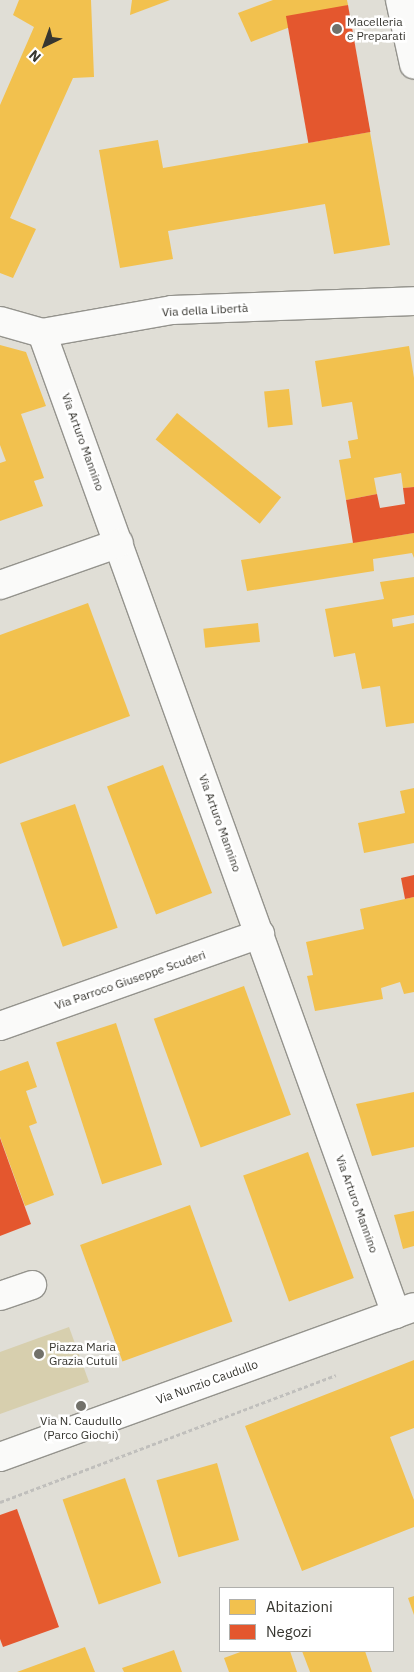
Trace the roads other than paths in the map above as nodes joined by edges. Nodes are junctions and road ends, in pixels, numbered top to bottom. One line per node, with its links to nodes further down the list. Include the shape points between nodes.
1 (400, 0): 2 (street)
2 (414, 64)
3 (414, 301): 5 (street, Via della Libertà, via 172,310)
4 (0, 321): 5 (street, Via della Libertà)
5 (42, 334): 6 (street, Via Arturo Mannino)
6 (119, 543): 7 (street); 8 (street, Via Arturo Mannino)
7 (0, 585)
8 (260, 934): 9 (street, Via Parroco Giuseppe Scuderi); 12 (street, Via Arturo Mannino)
9 (0, 1026)
10 (32, 1285): 11 (street)
11 (0, 1296)
12 (405, 1311): 13 (street, Via Nunzio Caudullo)
13 (0, 1457)

